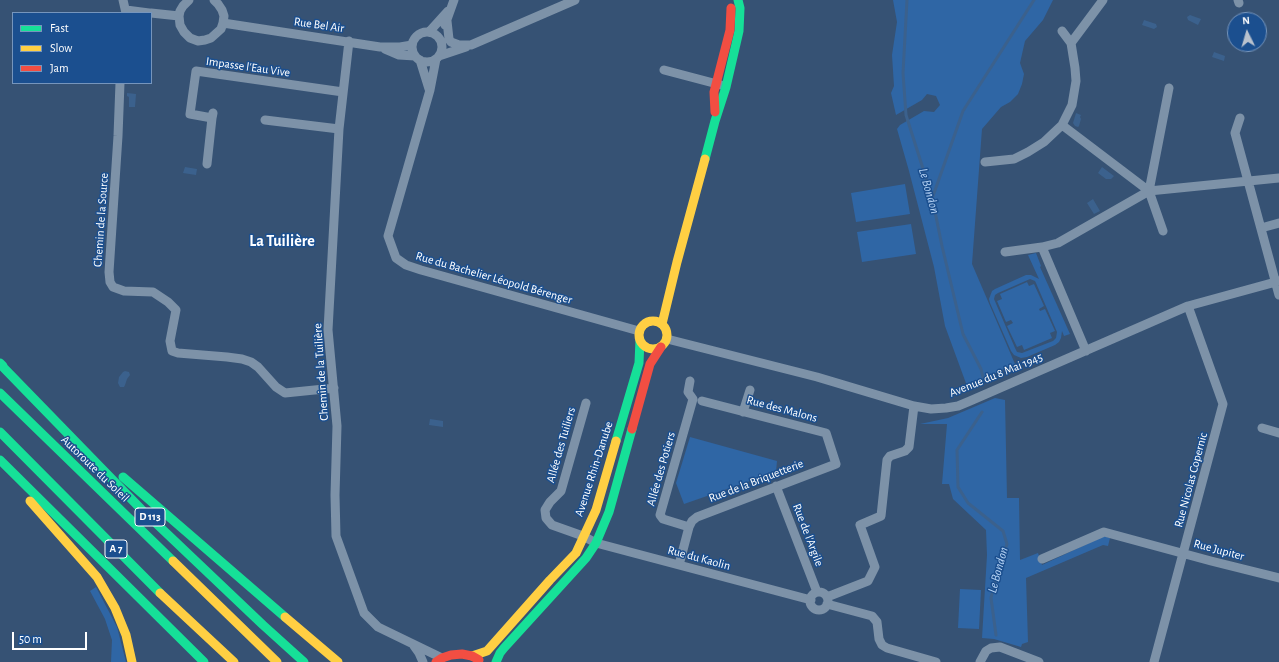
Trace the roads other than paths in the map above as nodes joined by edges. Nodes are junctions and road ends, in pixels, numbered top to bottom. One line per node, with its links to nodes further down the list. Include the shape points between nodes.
1 (123, 0): 9 (street)
2 (189, 0): 12 (street)
3 (214, 0): 14 (street, via 222,10)
4 (575, 0): 21 (street)
5 (732, 0): 27 (main road, via 730,30)
6 (738, 0): 28 (main road, via 739,31)
7 (1103, 0): 19 (street)
8 (453, 4): 13 (street); 16 (street)
9 (126, 11): 10 (street)
10 (138, 12)
11 (152, 13): 12 (street)
12 (179, 16): 14 (street, via 184,32 190,38 198,40 211,38 221,30)
13 (447, 21): 17 (street); 21 (street, via 451,42)
14 (223, 23): 18 (street, Rue Bel Air)
15 (1062, 31): 19 (street)
16 (429, 32): 17 (street); 20 (street, via 416,37)
17 (441, 40): 24 (street, via 442,48)
18 (349, 42): 22 (street, Rue Bel Air); 31 (street, Chemin de la Tuilière)
19 (1071, 43): 35 (street, via 1076,82 1072,105)
20 (412, 45): 22 (street, Rue Bel Air); 23 (street, via 413,53)
21 (471, 45): 24 (street)
22 (380, 47): 23 (street, via 399,55)
23 (418, 58): 24 (street, via 428,62); 30 (street)
24 (438, 58): 30 (street, Rue du Bachelier Léopold Bérenger)
25 (664, 70): 27 (street)
26 (120, 84): 57 (street, Chemin de la Source, via 109,272 113,287 124,291 153,292 176,310 170,341 172,350 178,353 228,357 251,362 285,393)
27 (716, 84): 28 (street); 34 (main road)
28 (726, 87): 34 (main road)
29 (1169, 88): 41 (street)
30 (430, 90): 51 (street, Rue du Bachelier Léopold Bérenger, via 388,236 396,258 420,270)
31 (343, 92): 36 (street, Chemin de la Tuilière); 38 (street, Impasse l'Eau Vive, via 196,72 190,114 213,116)
32 (1240, 118): 40 (street, via 1235,133)
33 (265, 120): 36 (street)
34 (715, 121): 50 (main road)
35 (1062, 125): 37 (street, via 1044,142 1014,159); 41 (street)
36 (339, 130): 57 (street, Chemin de la Tuilière, via 328,330)
37 (985, 162)
38 (206, 164)
39 (1279, 178): 40 (street)
40 (1248, 181): 41 (street); 43 (street)
41 (1149, 191): 44 (street); 45 (street, via 1058,243)
42 (1279, 223): 43 (street)
43 (1261, 228): 47 (street)
44 (1163, 231)
45 (1042, 247): 46 (street); 54 (street)
46 (1005, 252)
47 (1277, 282): 48 (street); 49 (street, Avenue du 8 Mai 1945)
48 (1279, 295)
49 (1188, 306): 54 (street, Avenue du 8 Mai 1945); 75 (street, Rue Nicolas Copernic, via 1223,404)
50 (662, 324): 51 (main road, via 649,321 645,323); 52 (main road, via 667,331)
51 (640, 335): 53 (main road, via 645,347); 73 (main road, Avenue Rhin-Danube, via 639,363 596,510)
52 (667, 339): 53 (main road); 63 (street, Avenue du 8 Mai 1945, via 817,377)
53 (661, 347): 74 (main road, Avenue Rhin-Danube, via 650,364 609,512)
54 (1086, 351): 63 (street, Avenue du 8 Mai 1945, via 958,406 931,409)
55 (1, 364): 60 (main road, D 113)
56 (690, 381): 61 (street, via 688,392)
57 (334, 388): 82 (street, Chemin de la Tuilière, via 337,426 336,536 364,613 378,627)
58 (750, 390): 64 (street)
59 (0, 393): 89 (main road, Autoroute du Soleil / A 7)
60 (35, 398): 90 (main road, D 113, via 141,509); 91 (main road, via 136,489)
61 (697, 400): 64 (street, Rue des Malons); 72 (street, Allée des Potiers, via 660,515 663,519)
62 (586, 403): 73 (street, Allée des Tuiliers, via 561,490 545,510 546,518 552,525)
63 (914, 406): 81 (street, via 909,447 887,460 881,516 860,525 875,567 868,581)
64 (743, 412): 69 (street, Rue des Malons, via 826,433)
65 (1262, 428): 67 (street)
66 (0, 432): 88 (main road, A 7, via 143,577)
67 (1279, 433)
68 (0, 460): 87 (main road)
69 (836, 464): 71 (street, Rue de la Briquetterie)
70 (0, 468): 86 (main road, via 97,577 115,608 126,635)
71 (776, 486): 72 (street, Rue de la Briquetterie, via 697,517 692,520); 79 (street, Rue de l'Argile)
72 (689, 527): 77 (street)
73 (583, 536): 74 (street, Rue du Kaolin); 84 (main road, Avenue Rhin-Danube, via 576,552 496,642 487,651)
74 (596, 543): 77 (street, Rue du Kaolin); 94 (main road, Avenue Rhin-Danube, via 586,558 504,648)
75 (1184, 553): 76 (street, Rue Jupiter, via 1104,532); 78 (street, Rue Jupiter); 99 (street, Rue Nicolas Copernic)
76 (1042, 559)
77 (679, 565): 80 (street, Rue du Kaolin)
78 (1279, 578)
79 (817, 592): 80 (street); 81 (street, via 821,592)
80 (811, 600): 81 (street, via 814,608 818,609 823,608)
81 (827, 601): 83 (street, via 872,616 877,622 882,645)
82 (413, 645): 85 (street, Chemin de la Tuilière); 92 (street)
83 (901, 653): 95 (street); 96 (street)
84 (472, 656): 85 (main road, via 452,655); 93 (main road)
85 (439, 660)
86 (132, 662)
87 (204, 662)
88 (234, 662)
89 (277, 662)
90 (304, 662)
91 (338, 662)
92 (423, 662)
93 (482, 662)
94 (496, 662)
95 (898, 662)
96 (936, 662)
97 (980, 662): 98 (street, via 986,651 996,648)
98 (1039, 662)
99 (1154, 662)

